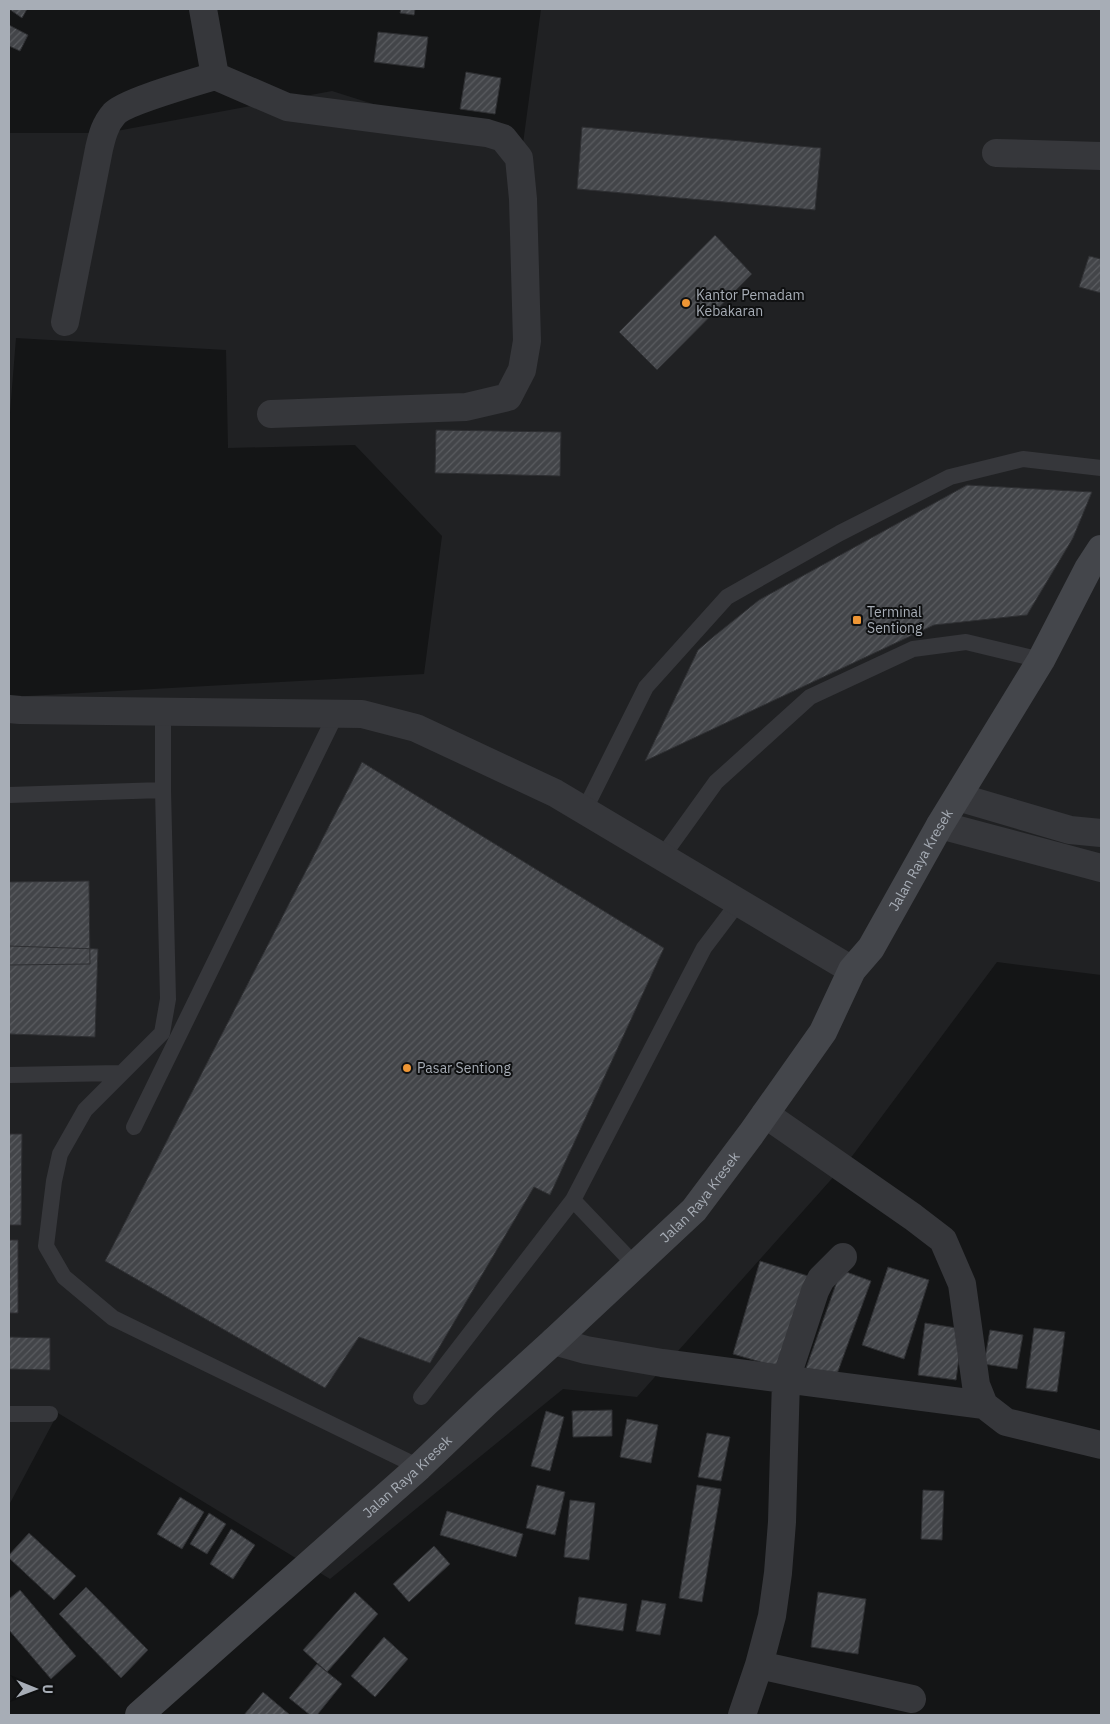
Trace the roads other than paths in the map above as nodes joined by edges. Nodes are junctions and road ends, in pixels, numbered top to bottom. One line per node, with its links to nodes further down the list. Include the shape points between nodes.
1 (203, 9): 2 (street)
2 (215, 76): 5 (street, via 132,103 115,112 105,126); 6 (street, via 287,107 487,133 502,138 519,158 527,341 522,370 508,397 466,407)
3 (996, 153): 4 (street)
4 (1101, 156)
5 (65, 322)
6 (271, 414)
7 (1101, 468): 16 (lane, via 1023,459 950,477 840,533 727,597 646,687)
8 (1097, 564): 9 (main road, Jalan Raya Kresek)
9 (1042, 660): 15 (main road, Jalan Raya Kresek); 19 (lane, via 966,642 912,649 810,698 716,782)
10 (12, 711): 11 (street)
11 (163, 711): 12 (street); 13 (lane)
12 (336, 714): 16 (street, via 362,714 416,728 555,793); 26 (lane)
13 (163, 790): 14 (lane); 23 (lane, via 168,999 162,1033)
14 (9, 795)
15 (958, 797): 17 (main road, Jalan Raya Kresek); 18 (street, via 1070,830)
16 (584, 811): 19 (street)
17 (940, 825): 20 (street); 22 (main road, Jalan Raya Kresek, via 871,948)
18 (1101, 833)
19 (662, 857): 21 (street)
20 (1101, 868)
21 (738, 902): 22 (street); 27 (lane, via 704,948)
22 (852, 970): 25 (main road, Jalan Raya Kresek, via 823,1032)
23 (120, 1073): 24 (lane); 37 (lane, via 85,1110 60,1154 46,1246 64,1277 113,1318)
24 (9, 1076)
25 (765, 1114): 29 (main road, Jalan Raya Kresek, via 694,1210); 33 (street, via 943,1240 962,1284 976,1385)
26 (134, 1127)
27 (573, 1200): 29 (lane); 32 (lane)
28 (843, 1257): 31 (street, via 821,1279 815,1291)
29 (635, 1265): 30 (main road, Jalan Raya Kresek)
30 (554, 1341): 31 (street, via 662,1363); 37 (main road, Jalan Raya Kresek)
31 (786, 1379): 33 (street); 38 (street, via 778,1574 772,1616)
32 (421, 1397)
33 (984, 1405): 36 (street, via 1006,1422)
34 (9, 1414): 35 (lane)
35 (50, 1414)
36 (1101, 1445)
37 (419, 1467): 40 (main road, Jalan Raya Kresek)
38 (759, 1665): 39 (street); 41 (street)
39 (912, 1698)
40 (139, 1715)
41 (742, 1715)

